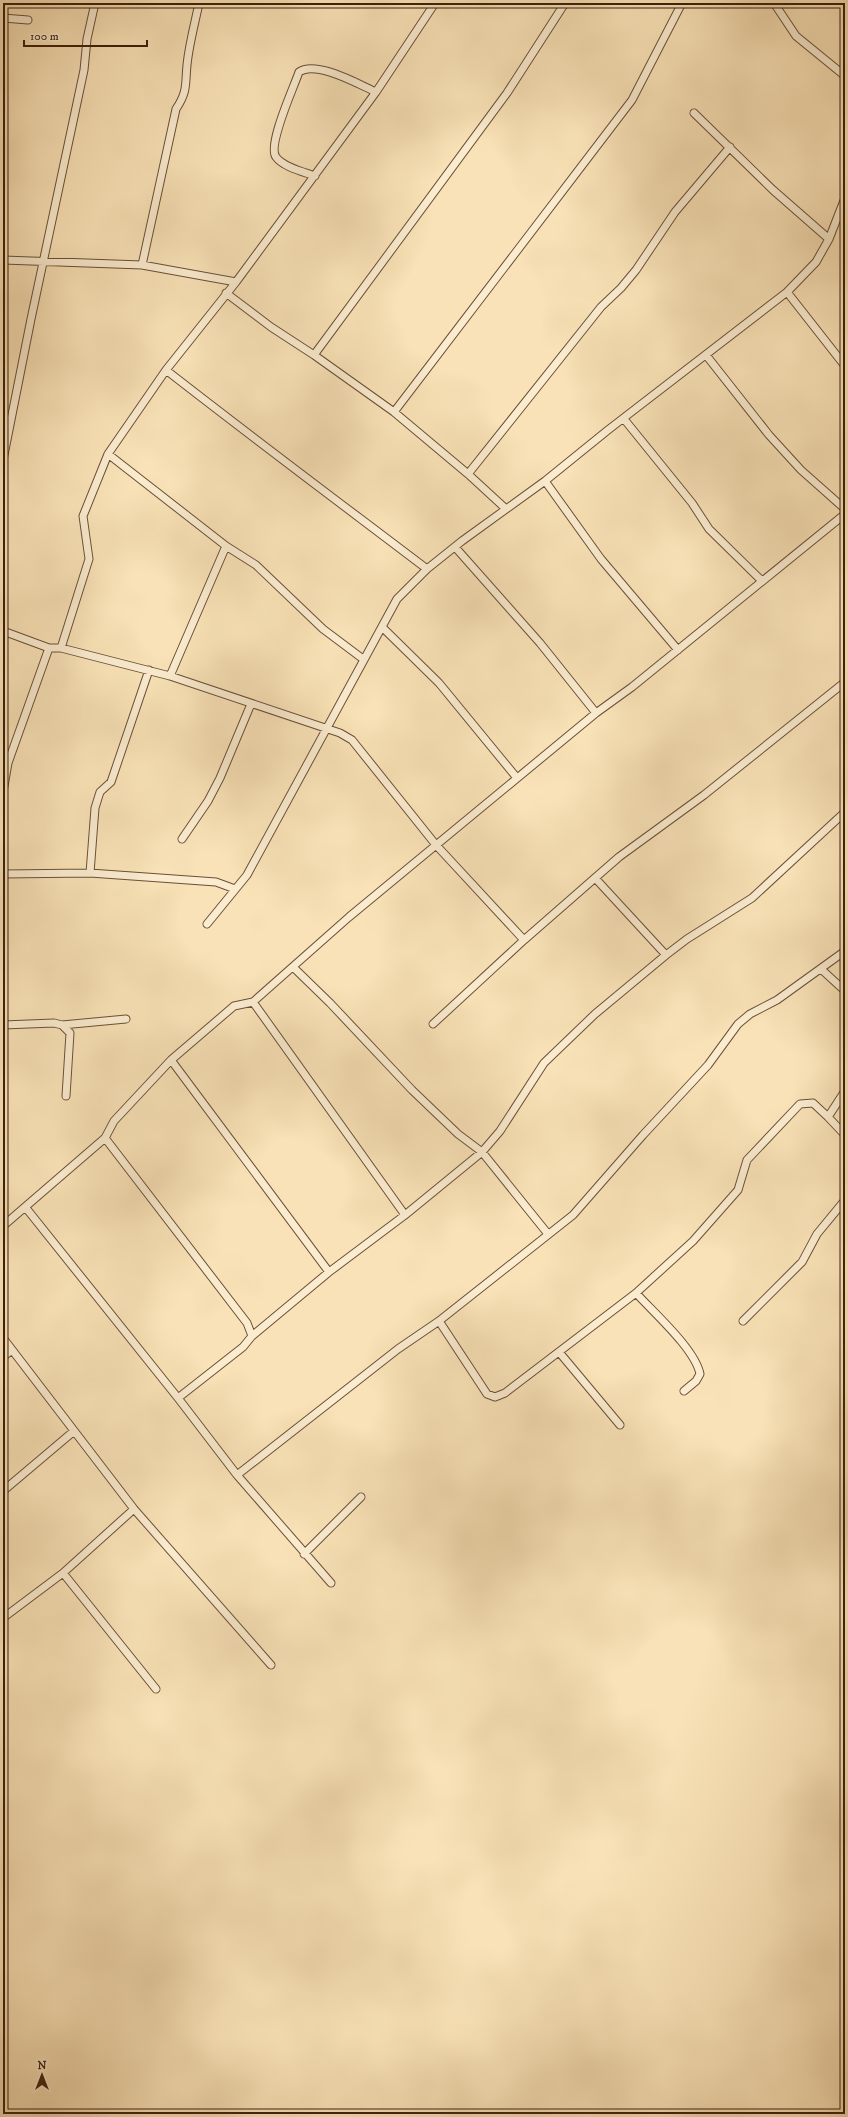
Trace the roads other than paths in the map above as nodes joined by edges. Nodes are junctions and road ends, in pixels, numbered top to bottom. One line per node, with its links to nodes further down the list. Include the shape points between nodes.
1 (95, 3): 17 (street, via 86,39 84,70)
2 (199, 3): 18 (street, via 187,65 187,86 183,99 176,109)
3 (435, 3): 10 (street)
4 (565, 3): 22 (street, via 498,106)
5 (682, 3): 26 (street, via 632,100)
6 (774, 3): 9 (street, via 796,36)
7 (3, 18): 8 (street)
8 (28, 20)
9 (845, 76)
10 (376, 92): 13 (street); 13 (street, via 329,72 309,67 299,72 276,137 274,153 276,158 285,164)
11 (694, 113): 12 (street)
12 (730, 148): 15 (street); 30 (street, via 676,212 636,270 601,307)
13 (314, 176): 19 (street)
14 (845, 199): 15 (street)
15 (829, 239): 20 (street, via 816,262)
16 (3, 260): 17 (street)
17 (44, 260): 18 (street); 29 (street)
18 (142, 265): 19 (street)
19 (236, 282): 21 (street)
20 (787, 292): 23 (street); 24 (street)
21 (226, 293): 22 (street, via 270,327); 25 (street)
22 (314, 355): 26 (street)
23 (706, 355): 27 (street); 33 (street, via 795,464)
24 (845, 366)
25 (166, 370): 28 (street); 37 (street)
26 (394, 412): 30 (street)
27 (624, 419): 31 (street); 38 (street, via 692,503 709,529)
28 (108, 454): 35 (street); 42 (street, via 83,516 89,560)
29 (3, 460)
30 (468, 474): 32 (street)
31 (545, 481): 32 (street); 43 (street, via 601,559)
32 (505, 508): 36 (street)
33 (845, 510)
34 (845, 514): 38 (street)
35 (226, 546): 44 (street, via 256,566 323,629); 46 (street)
36 (455, 547): 37 (street); 49 (street, via 540,643)
37 (427, 569): 39 (street, via 397,599)
38 (762, 581): 43 (street)
39 (382, 627): 44 (street); 51 (street, via 439,683)
40 (3, 631): 41 (street)
41 (49, 648): 42 (street); 52 (street, via 8,763)
42 (61, 648): 45 (street)
43 (678, 650): 49 (street)
44 (363, 659): 50 (street)
45 (149, 670): 46 (street); 56 (street, via 111,782 100,792 95,808)
46 (170, 676): 48 (street)
47 (845, 682): 58 (street)
48 (252, 704): 50 (street); 54 (street, via 220,778)
49 (596, 713): 51 (street)
50 (326, 729): 55 (street, via 352,740); 59 (street, via 247,875)
51 (517, 778): 55 (street)
52 (3, 792)
53 (845, 812): 63 (street, via 752,898)
54 (182, 839)
55 (436, 845): 61 (street); 64 (street)
56 (90, 873): 57 (street); 59 (street, via 216,882)
57 (3, 874)
58 (595, 878): 61 (street); 63 (street)
59 (235, 889): 60 (street)
60 (208, 924)
61 (524, 940): 69 (street)
62 (845, 951): 65 (street)
63 (666, 955): 78 (street, via 595,1014 544,1063 500,1131)
64 (293, 967): 67 (street); 78 (street, via 412,1090 458,1134)
65 (821, 969): 66 (street); 83 (street, via 778,1000 750,1014 738,1024 708,1065 573,1215)
66 (845, 992)
67 (253, 1002): 72 (street, via 234,1006); 81 (street)
68 (126, 1019): 71 (street)
69 (433, 1024)
70 (3, 1025): 71 (street)
71 (62, 1025): 74 (street, via 70,1033)
72 (171, 1060): 77 (street, via 114,1121); 84 (street)
73 (845, 1091): 75 (street)
74 (66, 1096)
75 (828, 1117): 76 (street); 85 (street, via 813,1103 800,1104 747,1160 738,1190 693,1241)
76 (845, 1134)
77 (105, 1138): 80 (street); 88 (street, via 247,1323)
78 (482, 1152): 81 (street); 83 (street)
79 (845, 1200): 87 (street, via 817,1234 802,1262)
80 (26, 1208): 82 (street); 94 (street)
81 (405, 1215): 84 (street)
82 (3, 1226)
83 (548, 1234): 86 (street)
84 (329, 1272): 88 (street)
85 (636, 1293): 91 (street); 93 (street, via 688,1350 698,1365 700,1374)
86 (439, 1321): 91 (street, via 487,1394 495,1397 505,1393); 97 (street, via 398,1349)
87 (743, 1321)
88 (252, 1336): 94 (street, via 243,1347)
89 (3, 1338): 90 (street)
90 (12, 1350): 92 (street); 96 (street)
91 (559, 1352): 95 (street)
92 (3, 1357)
93 (684, 1391)
94 (178, 1398): 97 (street)
95 (620, 1425)
96 (74, 1431): 98 (street); 100 (street)
97 (237, 1475): 101 (street)
98 (3, 1491)
99 (361, 1497): 101 (street)
100 (134, 1509): 102 (street); 105 (street)
101 (304, 1554): 103 (street)
102 (63, 1573): 104 (street); 106 (street)
103 (331, 1583)
104 (3, 1618)
105 (271, 1665)
106 (156, 1689)

